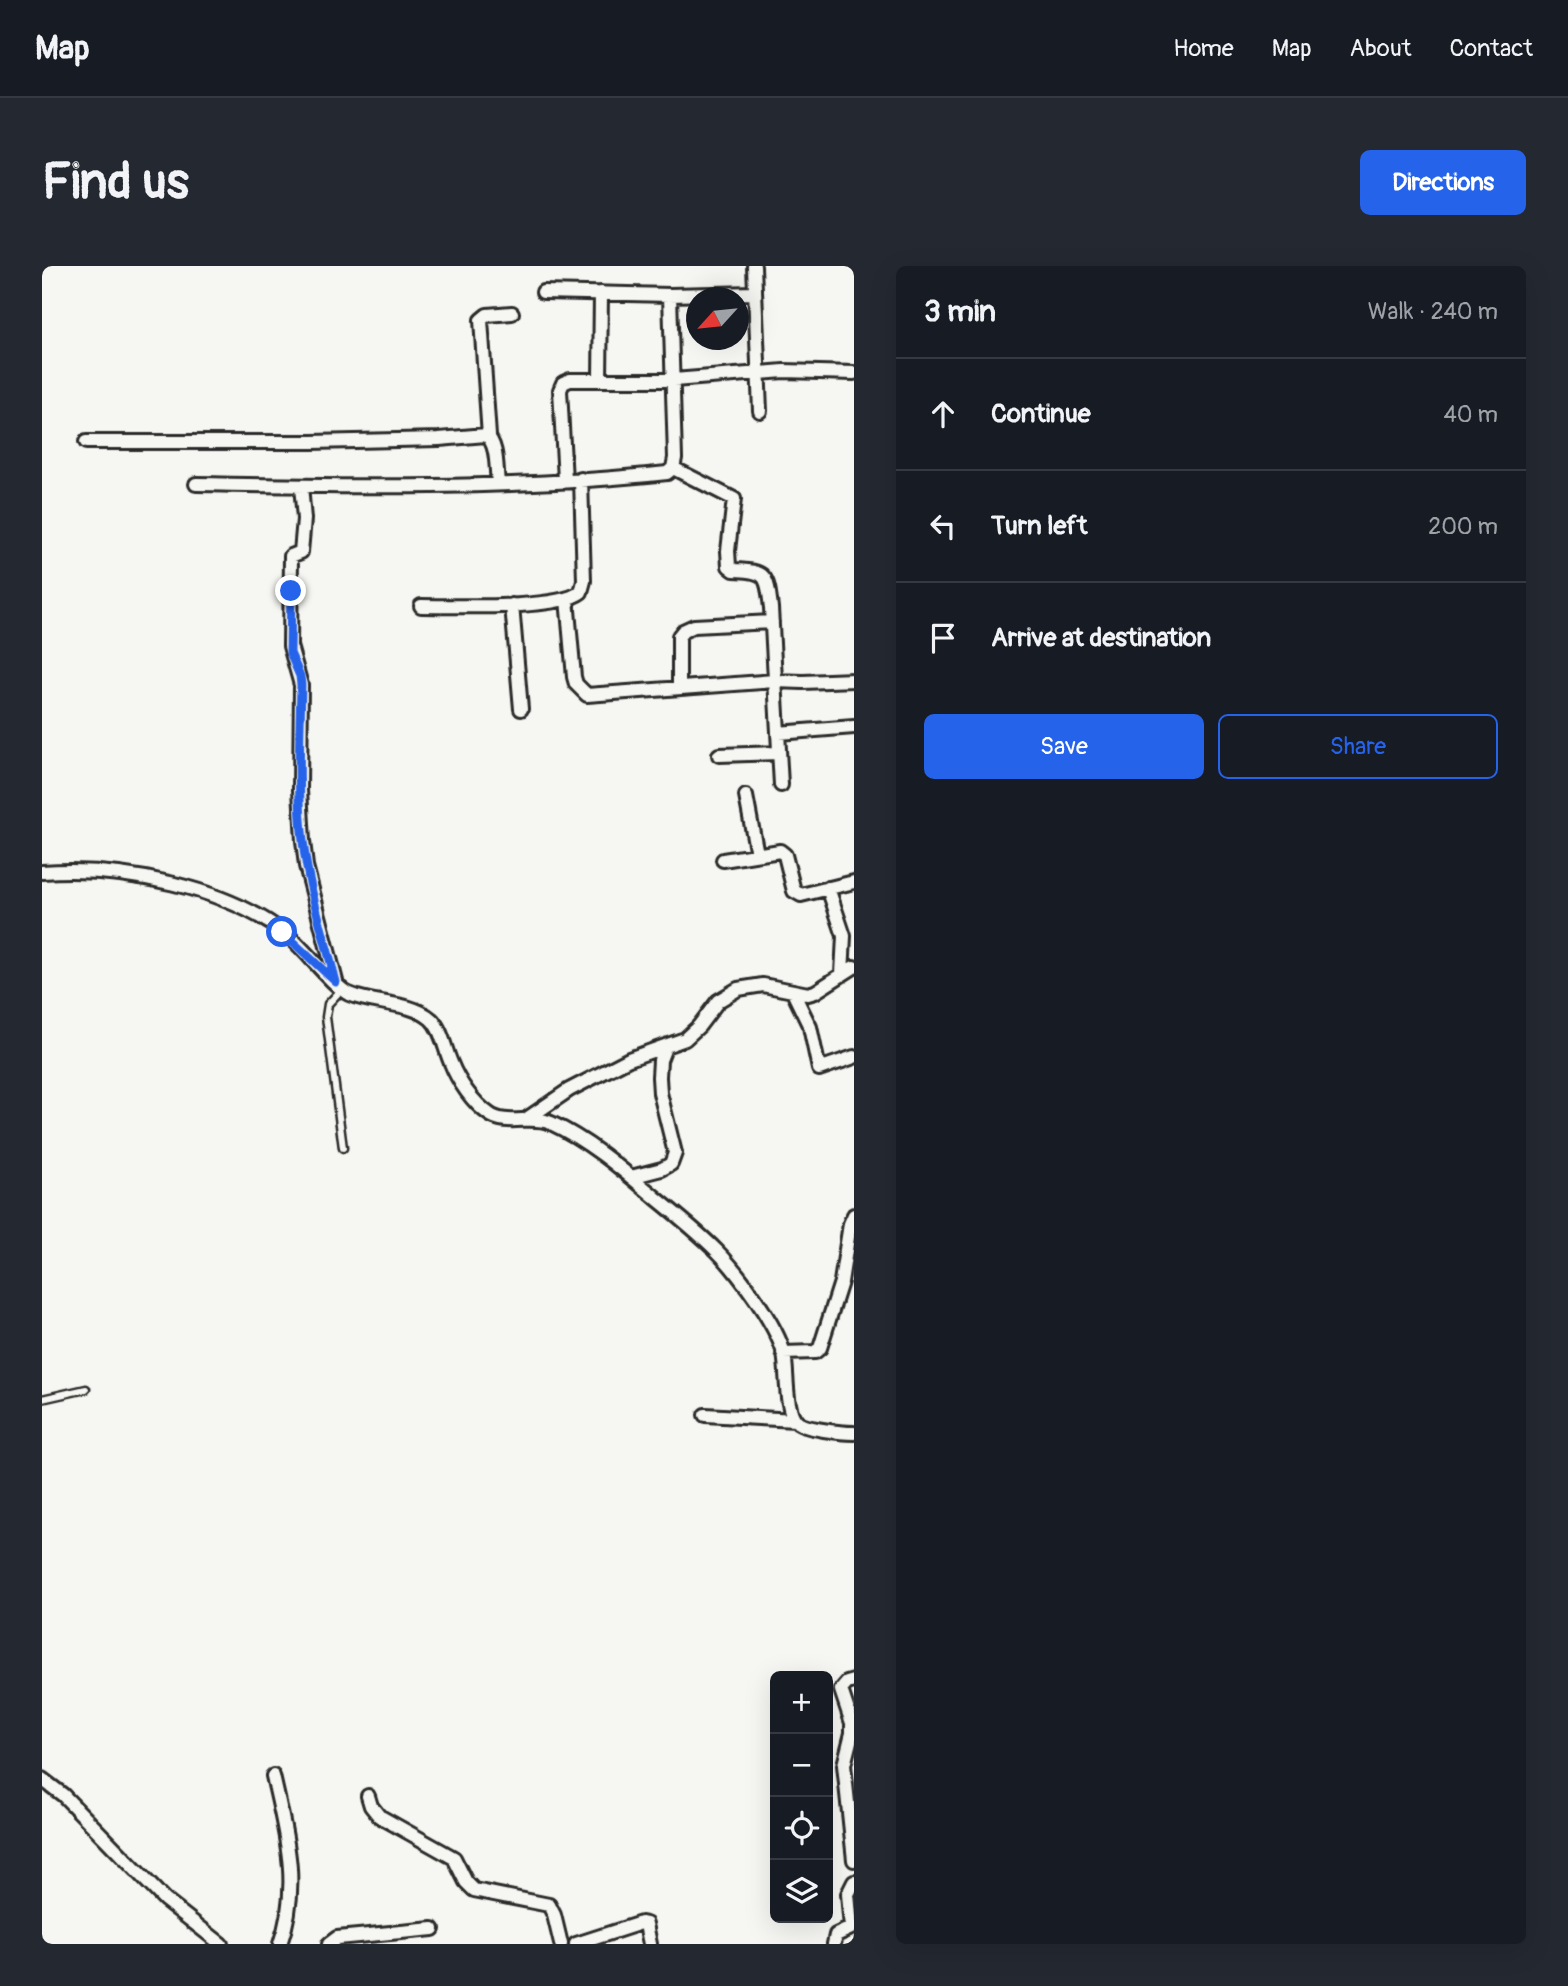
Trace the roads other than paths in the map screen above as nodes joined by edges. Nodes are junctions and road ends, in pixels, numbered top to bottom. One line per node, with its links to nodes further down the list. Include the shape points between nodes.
1 (754, 266): 4 (street)
2 (543, 292): 3 (street)
3 (601, 293): 5 (street); 9 (street)
4 (755, 293): 5 (street); 7 (street)
5 (670, 295): 10 (street)
6 (512, 313): 12 (street, via 487,315 481,320)
7 (760, 373): 8 (street); 10 (street); 11 (street)
8 (854, 373)
9 (600, 380): 10 (street); 15 (street, via 570,380 561,386)
10 (674, 380): 14 (street)
11 (760, 411)
12 (489, 436): 13 (street); 17 (street)
13 (86, 442)
14 (673, 468): 16 (street, via 667,473); 23 (street, via 734,499 729,566 761,573 769,591)
15 (565, 480): 16 (street); 17 (street)
16 (581, 480): 20 (street, via 583,587)
17 (498, 483): 19 (street)
18 (196, 484): 19 (street)
19 (301, 486): 41 (street, via 304,525 302,552 291,556 290,646 301,685 301,820 306,866)
20 (567, 599): 21 (street); 26 (street, via 574,677 581,691 596,695)
21 (512, 605): 22 (street); 27 (street)
22 (421, 606)
23 (772, 622): 25 (street); 26 (street, via 694,626 683,631 679,636)
24 (854, 680): 25 (street)
25 (775, 681): 26 (street); 29 (street)
26 (679, 688)
27 (521, 709)
28 (854, 727): 29 (street)
29 (778, 733): 30 (street)
30 (779, 753): 31 (street); 32 (street)
31 (719, 755)
32 (781, 785)
33 (746, 796): 34 (street)
34 (757, 854): 35 (street); 38 (street, via 783,852 797,894)
35 (723, 860)
36 (42, 872): 41 (street, via 136,876 229,902 282,932)
37 (854, 882): 38 (street)
38 (828, 888): 40 (street, via 844,936)
39 (854, 967): 40 (street)
40 (842, 974): 42 (street, via 815,992)
41 (339, 986): 45 (street, via 348,994 414,1010 432,1020 457,1075 486,1112 497,1119); 46 (lane, via 326,1017)
42 (793, 992): 43 (street, via 763,985 738,989 718,1001 691,1034); 44 (street, via 810,1027 819,1069)
43 (665, 1047): 45 (street, via 629,1059 569,1090); 47 (street, via 659,1084 676,1153 662,1169)
44 (854, 1057)
45 (528, 1118): 47 (street, via 556,1125)
46 (343, 1148)
47 (631, 1177): 49 (street, via 740,1276)
48 (854, 1215): 49 (street, via 841,1282 820,1348)
49 (783, 1353): 53 (street)
50 (86, 1389): 51 (lane)
51 (42, 1399)
52 (705, 1415): 53 (street)
53 (795, 1420): 54 (street, via 804,1426)
54 (854, 1433)
55 (854, 1681): 59 (street, via 841,1690 852,1723 844,1765)
56 (272, 1776): 63 (street, via 290,1848 292,1881)
57 (45, 1782): 62 (street, via 165,1899)
58 (368, 1796): 65 (street, via 379,1816 454,1858 474,1891 548,1905)
59 (854, 1860)
60 (854, 1882): 68 (street, via 848,1895 850,1928 836,1935)
61 (433, 1929): 64 (street, via 337,1938)
62 (221, 1944)
63 (280, 1944)
64 (329, 1944)
65 (561, 1944)
66 (576, 1944): 67 (street, via 641,1923 646,1924)
67 (650, 1944)
68 (834, 1944)

